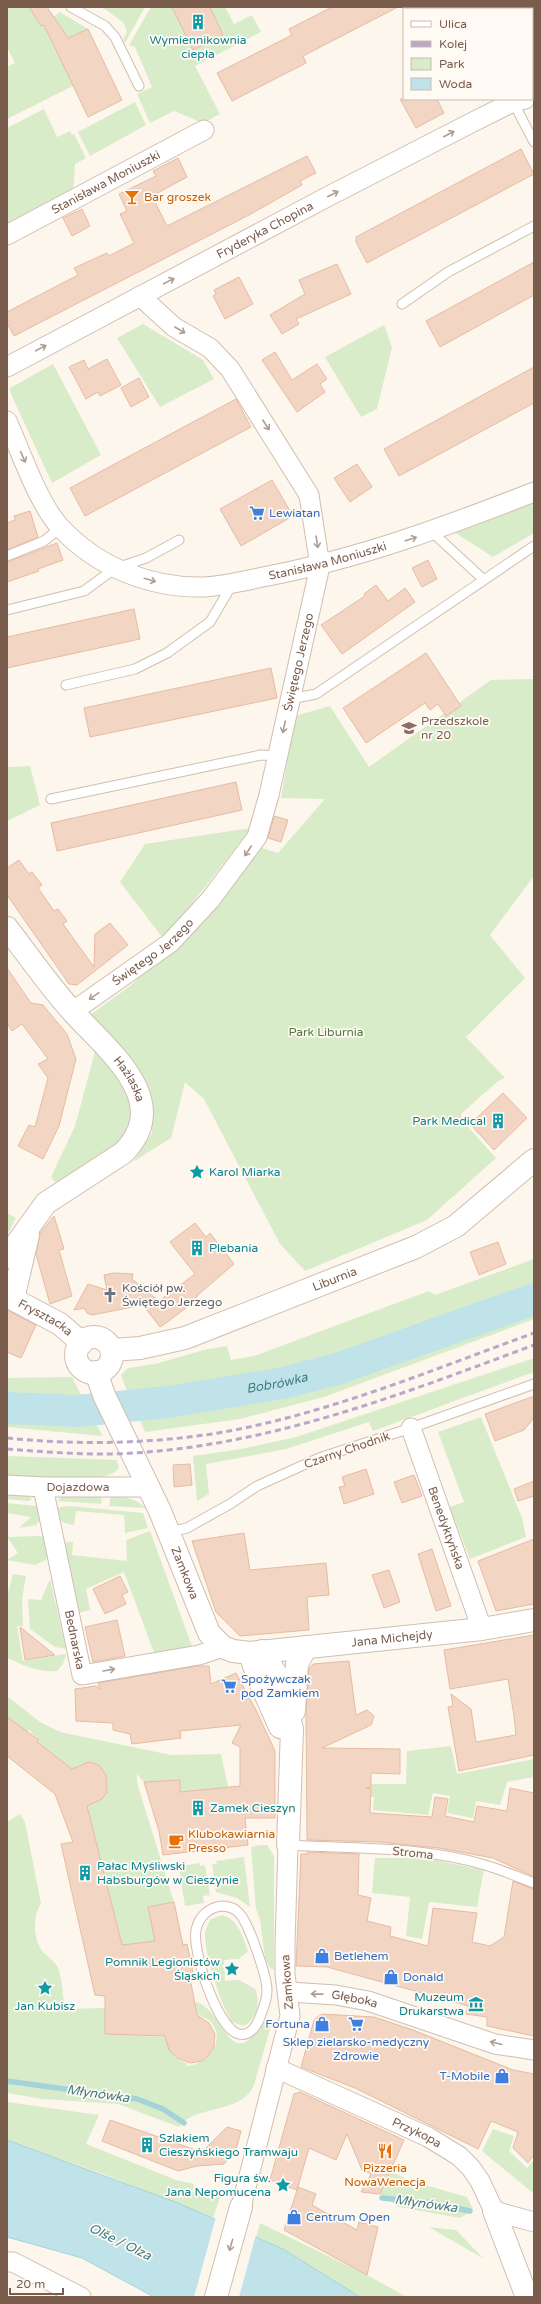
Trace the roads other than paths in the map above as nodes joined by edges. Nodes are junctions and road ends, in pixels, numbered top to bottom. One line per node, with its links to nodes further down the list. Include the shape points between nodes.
1 (71, 7): 2 (lane, via 105,26 115,37)
2 (139, 86)
3 (519, 101): 5 (lane); 8 (street, Fryderyka Chopina, one-way to 3, via 334,193)
4 (204, 130): 7 (street, Stanisława Moniuszki)
5 (534, 142)
6 (534, 226): 9 (lane, via 448,272)
7 (7, 235)
8 (140, 296): 10 (street, Fryderyka Chopina, one-way to 8); 18 (street, Świętego Jerzego, one-way to 18, via 174,327 210,348 230,369 309,495)
9 (402, 304)
10 (7, 367)
11 (7, 421): 13 (street, Stanisława Moniuszki, one-way to 13, via 40,495)
12 (534, 492): 14 (street, Stanisława Moniuszki)
13 (60, 528): 17 (lane, via 44,541); 19 (street, Stanisława Moniuszki, via 81,547)
14 (432, 532): 18 (street, Stanisława Moniuszki, one-way to 14); 20 (lane)
15 (179, 540): 19 (lane, via 146,558)
16 (534, 546): 20 (lane)
17 (7, 556)
18 (320, 566): 21 (street, Stanisława Moniuszki); 24 (street, Świętego Jerzego)
19 (114, 569): 21 (street, Stanisława Moniuszki, one-way to 21, via 161,583 204,587); 22 (lane, via 84,591)
20 (484, 580): 24 (lane, via 316,694)
21 (233, 582): 23 (lane, via 210,622 167,654 135,669)
22 (7, 610)
23 (66, 685)
24 (290, 699): 25 (street, Świętego Jerzego, one-way to 25)
25 (278, 756): 26 (lane, via 261,755); 28 (street, Świętego Jerzego, one-way to 28, via 257,837 210,900 170,943)
26 (51, 799)
27 (7, 928): 28 (street, Hażlaska)
28 (72, 1012): 30 (street, Hażlaska, via 115,1056 131,1077 141,1101 142,1121 132,1144 123,1153 46,1203)
29 (534, 1160): 34 (street, Liburnia, via 456,1226 416,1248 185,1338 140,1348)
30 (33, 1219): 31 (street, Hażlaska); 32 (street, Hażlaska)
31 (7, 1257)
32 (10, 1298): 33 (street, Frysztacka, via 60,1324)
33 (82, 1342): 34 (street, via 88,1338 102,1339); 35 (street, via 77,1347 77,1361 84,1370)
34 (112, 1350): 35 (street, via 107,1367)
35 (96, 1372): 40 (street, Zamkowa, via 104,1395)
36 (534, 1384): 37 (lane, Czarny Chodnik)
37 (411, 1428): 41 (lane, Czarny Chodnik, via 319,1458 257,1486 187,1528); 43 (street, Benedyktyńska)
38 (7, 1484): 39 (street, Dojazdowa)
39 (43, 1487): 40 (street, Dojazdowa); 44 (street, Bednarska, one-way to 44, via 82,1675 199,1655)
40 (150, 1487): 41 (street, Zamkowa)
41 (169, 1532): 44 (street, Zamkowa, via 203,1622 212,1638)
42 (534, 1620): 43 (street, Jana Michejdy)
43 (482, 1629): 45 (street, Jana Michejdy)
44 (223, 1647): 46 (street, via 233,1651)
45 (306, 1647): 46 (street, Jana Michejdy); 47 (street, Zamkowa, via 297,1664)
46 (256, 1652): 47 (street, Zamkowa, via 279,1679); 48 (street, Zamkowa, via 257,1675)
47 (292, 1729): 48 (street, Zamkowa)
48 (290, 1751): 49 (street, Zamkowa)
49 (288, 1845): 50 (lane, Stroma, via 407,1851 485,1864); 52 (street, Zamkowa, via 285,1974)
50 (534, 1883)
51 (267, 1990): 51 (lane, via 249,1929 240,1914 230,1907 210,1909 198,1924 195,1937 209,1995 230,2028 236,2033 244,2034 254,2030 259,2022); 52 (lane)
52 (288, 1992): 53 (street, Głęboka, one-way to 52, via 495,2044 368,2001 336,1995); 54 (street, Zamkowa, via 290,2016)
53 (534, 2050)
54 (276, 2068): 55 (street, Zamkowa); 56 (street, Przykopa, via 428,2137 459,2156 480,2181)
55 (241, 2207): 60 (street, one-way to 60)
56 (494, 2211): 57 (street); 61 (street)
57 (534, 2222)
58 (7, 2262): 59 (street, via 13,2262)
59 (81, 2297)
60 (216, 2297)
61 (527, 2297)

